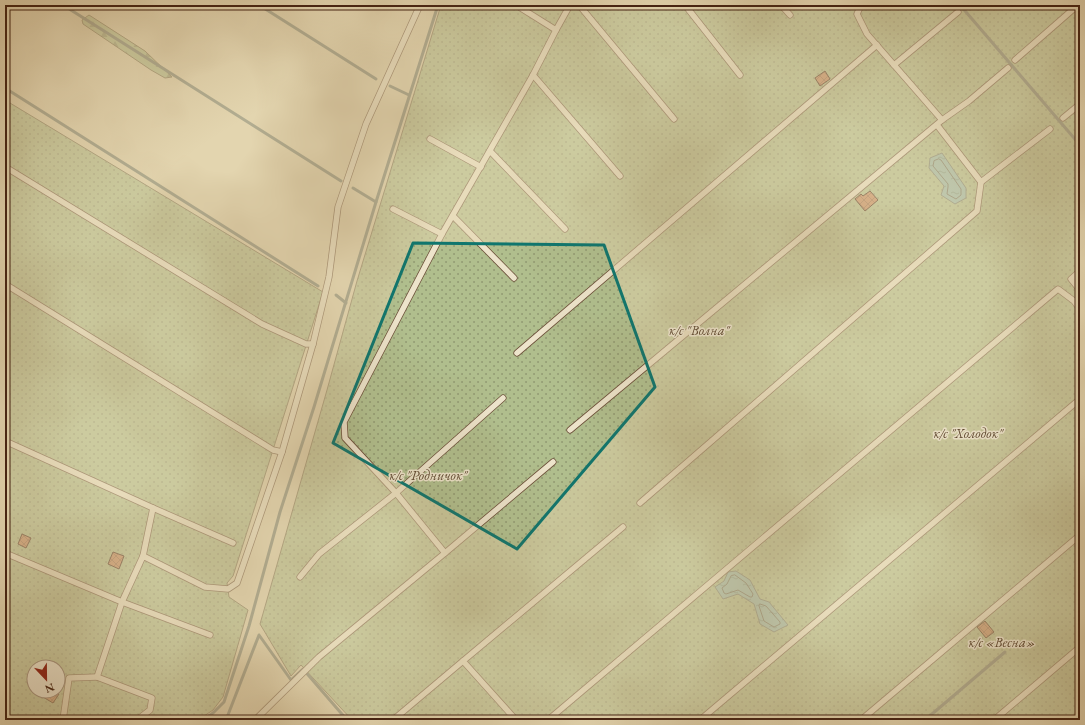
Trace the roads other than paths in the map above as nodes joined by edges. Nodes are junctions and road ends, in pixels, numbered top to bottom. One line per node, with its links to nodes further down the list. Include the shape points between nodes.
1 (420, 5): 39 (lane, via 366,124 338,207 329,277)
2 (516, 5): 11 (lane)
3 (570, 5): 11 (lane)
4 (579, 5): 20 (lane)
5 (685, 5): 17 (lane)
6 (781, 5): 10 (lane)
7 (861, 5): 12 (lane, via 857,14)
8 (1078, 5): 13 (lane)
9 (958, 12): 14 (lane)
10 (790, 15)
11 (556, 30): 16 (lane)
12 (877, 45): 14 (lane); 40 (lane)
13 (1015, 60)
14 (894, 64): 21 (lane)
15 (1008, 68): 21 (lane)
16 (533, 75): 25 (lane); 28 (lane)
17 (740, 75)
18 (1080, 104): 19 (lane)
19 (1063, 118)
20 (674, 119)
21 (942, 120): 22 (lane)
22 (937, 125): 29 (lane); 43 (lane)
23 (1050, 129): 29 (lane)
24 (430, 139): 27 (lane)
25 (490, 150): 27 (lane); 32 (lane)
26 (5, 168): 39 (lane, via 262,324 306,344)
27 (481, 168): 31 (lane)
28 (620, 176)
29 (981, 182): 48 (lane, via 977,211)
30 (393, 208): 33 (lane)
31 (453, 216): 33 (lane); 35 (lane)
32 (565, 229)
33 (442, 234): 47 (lane, via 344,422 345,438)
34 (1080, 271): 37 (lane, via 1071,279)
35 (514, 278)
36 (5, 284): 45 (lane, via 273,450)
37 (1080, 290)
38 (1080, 309): 67 (lane, via 1058,289)
39 (313, 344): 45 (lane)
40 (517, 353)
41 (503, 398): 47 (lane)
42 (1080, 399): 68 (lane)
43 (570, 430)
44 (5, 441): 49 (lane)
45 (282, 452): 55 (lane, via 237,583 228,589 205,587)
46 (553, 462): 54 (lane)
47 (396, 493): 54 (lane); 56 (lane, via 318,554)
48 (640, 503)
49 (153, 508): 52 (lane); 55 (lane)
50 (623, 527): 60 (lane)
51 (1080, 535): 69 (lane)
52 (233, 543)
53 (5, 553): 57 (lane)
54 (445, 554): 64 (lane, via 319,657)
55 (143, 556): 57 (lane)
56 (300, 577)
57 (122, 602): 58 (lane); 61 (lane)
58 (210, 635)
59 (1080, 647): 70 (lane)
60 (463, 661): 65 (lane); 66 (lane)
61 (97, 677): 62 (lane, via 69,678); 63 (lane, via 152,698 150,710)
62 (63, 720)
63 (137, 720)
64 (255, 720)
65 (393, 720)
66 (516, 720)
67 (548, 720)
68 (700, 720)
69 (860, 720)
70 (994, 720)

